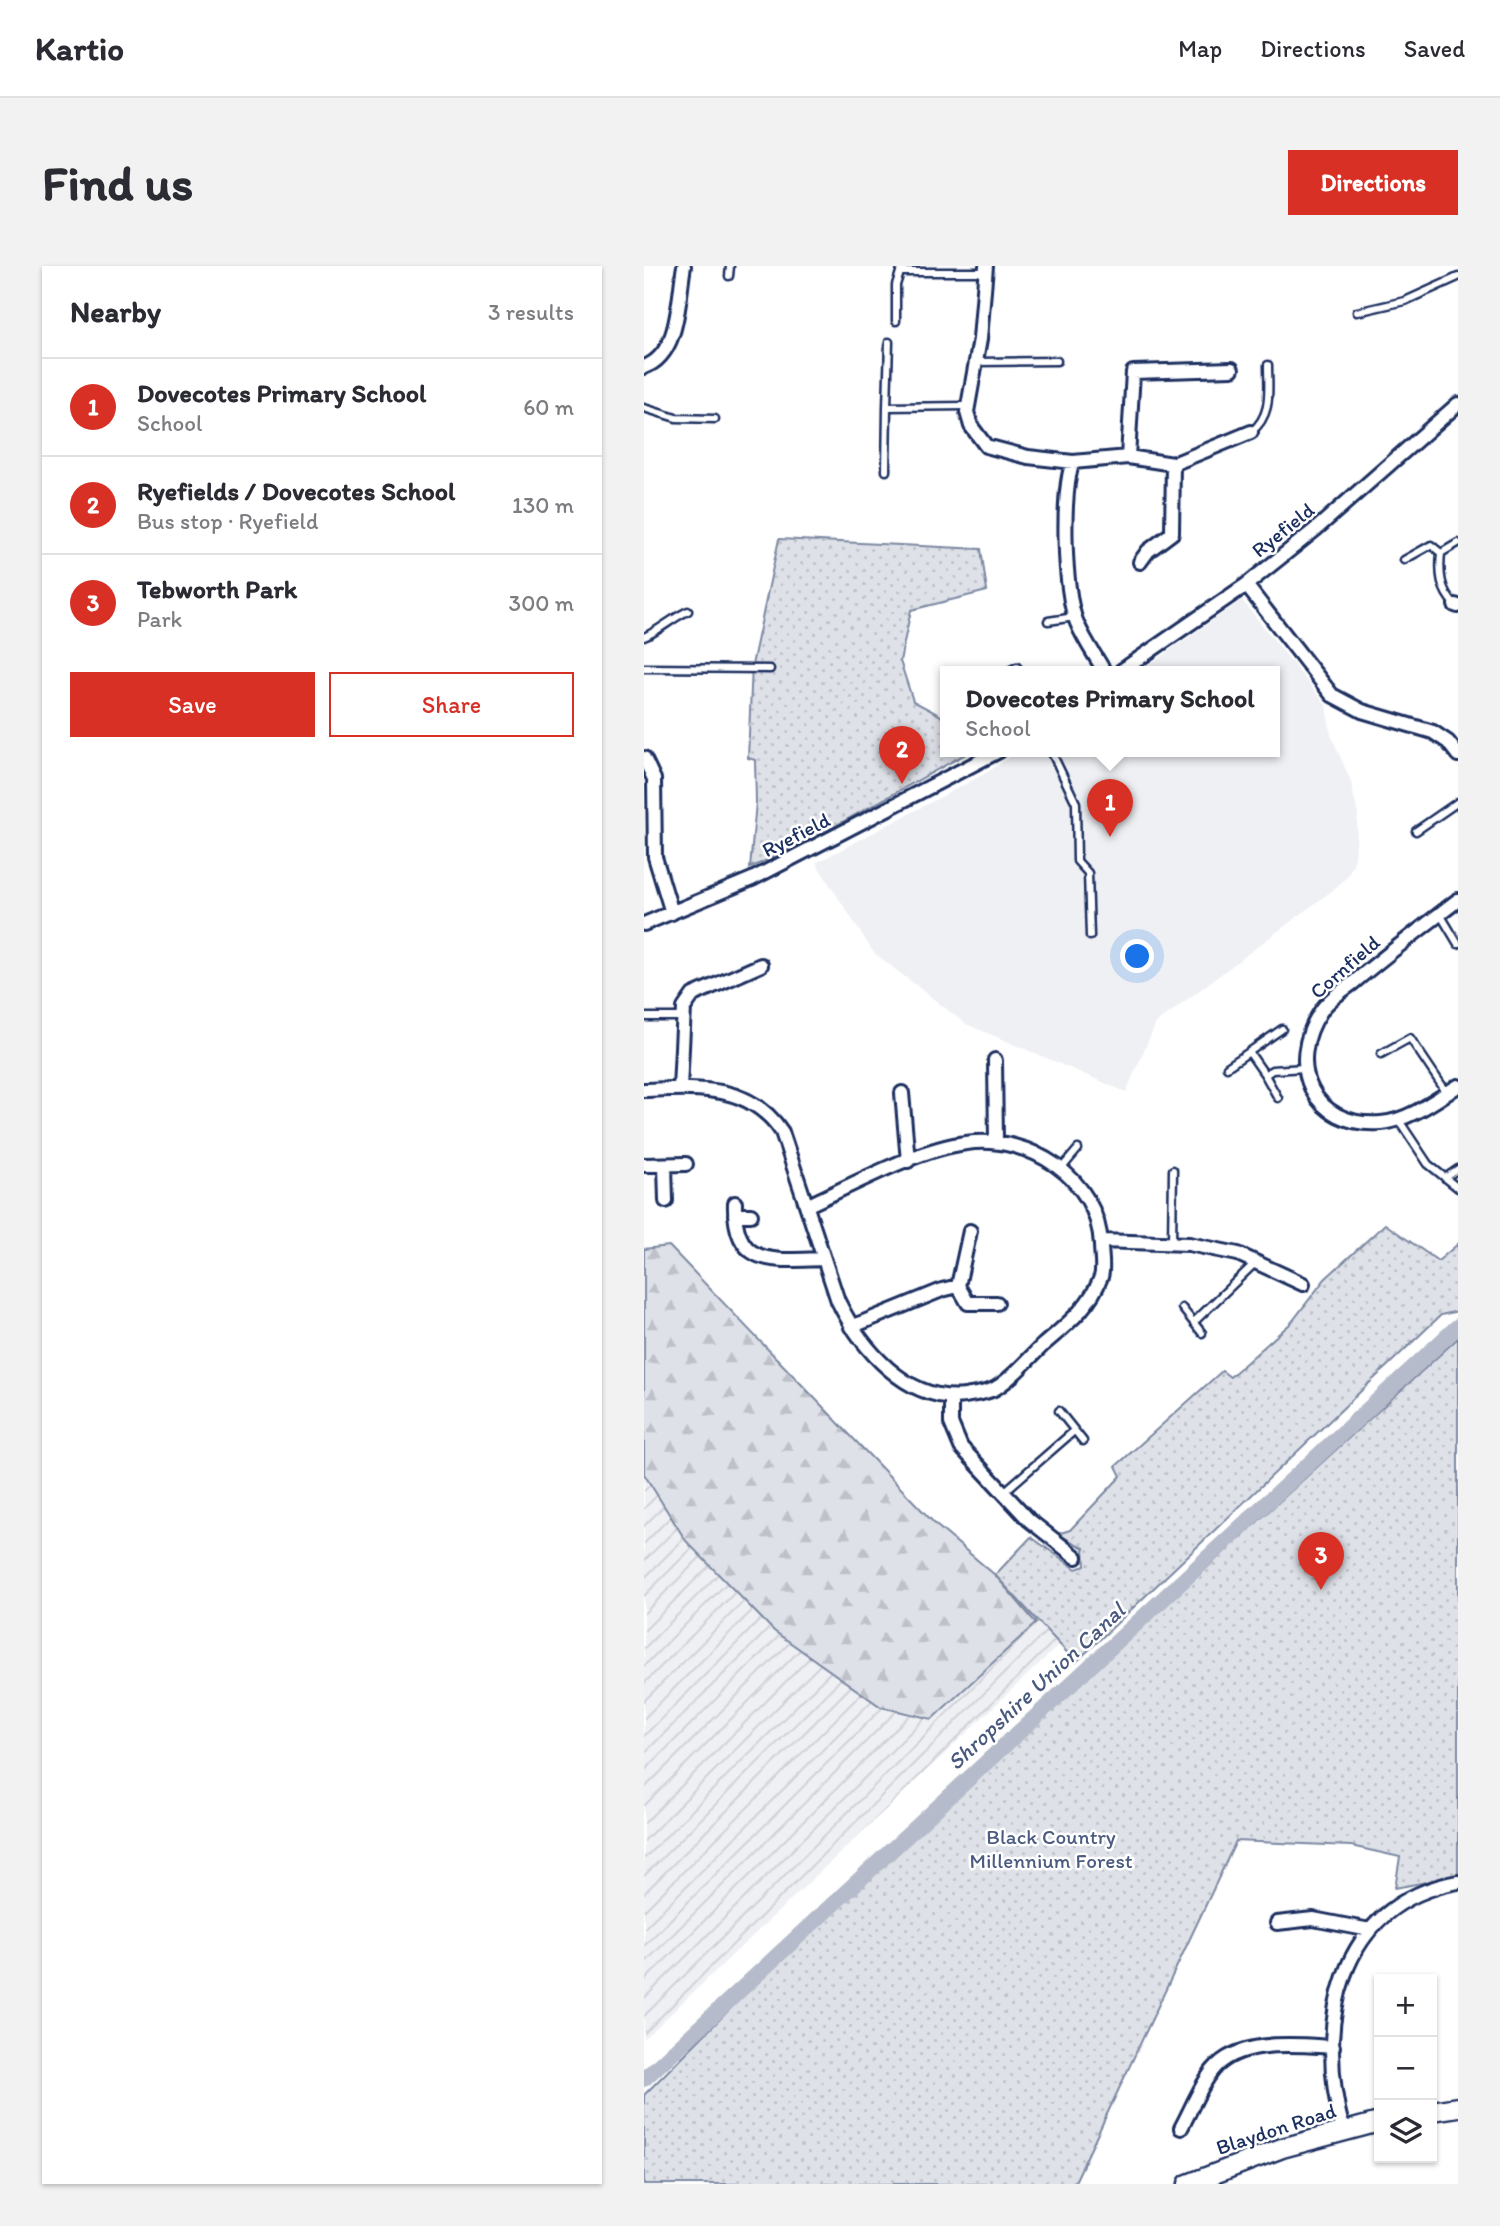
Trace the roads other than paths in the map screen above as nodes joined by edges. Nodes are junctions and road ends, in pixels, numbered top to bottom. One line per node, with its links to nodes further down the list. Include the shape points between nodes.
1 (684, 266): 13 (street, via 670,341 657,361)
2 (730, 266): 5 (lane)
3 (902, 269): 4 (lane); 8 (lane, via 896,285)
4 (986, 269): 11 (street)
5 (729, 276)
6 (1458, 277): 7 (lane, via 1405,301)
7 (1357, 312)
8 (896, 321)
9 (889, 342): 17 (lane)
10 (1057, 361): 11 (lane)
11 (975, 362): 16 (street)
12 (1268, 365): 22 (lane, via 1267,413)
13 (644, 367)
14 (1232, 369): 23 (street, via 1133,372)
15 (1458, 404): 19 (street, Ryefield)
16 (967, 406): 17 (lane); 24 (street, via 971,426 986,446)
17 (887, 407): 26 (lane)
18 (644, 408): 20 (lane, via 676,418)
19 (1447, 414): 21 (street); 31 (street, Ryefield)
20 (715, 419)
21 (1458, 423)
22 (1251, 432): 25 (street)
23 (1128, 457): 24 (street); 25 (street)
24 (1073, 462): 34 (street, via 1067,482 1068,586)
25 (1173, 464): 30 (street, via 1172,533)
26 (886, 471)
27 (1458, 543): 28 (lane)
28 (1441, 553): 29 (lane, via 1431,545); 32 (lane, via 1442,586)
29 (1404, 560)
30 (1140, 562)
31 (1246, 585): 38 (street, Ryefield); 41 (street, via 1332,695 1362,712 1433,732)
32 (1457, 606)
33 (688, 611): 36 (lane)
34 (1075, 617): 35 (lane); 37 (street)
35 (1048, 621)
36 (644, 637)
37 (1101, 666)
38 (1128, 666)
39 (644, 668): 40 (lane)
40 (771, 669)
41 (1458, 755)
42 (988, 757): 48 (street, Ryefield, via 799,856)
43 (1055, 757): 51 (lane, via 1076,803 1077,861 1088,873)
44 (644, 758): 48 (street, via 654,779 655,857)
45 (1458, 803): 46 (lane)
46 (1416, 831)
47 (1458, 900): 49 (street, Cornfield)
48 (673, 913): 50 (street, Ryefield)
49 (1440, 914): 52 (lane); 61 (street, Cornfield, via 1323,1007 1307,1041)
50 (644, 924)
51 (1090, 936)
52 (1458, 944)
53 (761, 965): 55 (street, via 693,995)
54 (644, 1017): 55 (lane)
55 (681, 1017): 63 (street)
56 (1282, 1029): 57 (lane)
57 (1249, 1052): 60 (lane); 62 (lane)
58 (1381, 1054): 65 (lane, via 1410,1038)
59 (995, 1059): 69 (street)
60 (1227, 1067)
61 (1306, 1068): 62 (lane); 68 (street, via 1309,1087 1332,1113 1362,1122)
62 (1265, 1074): 67 (lane)
63 (680, 1088): 64 (street); 81 (street, via 733,1093 762,1108 782,1132)
64 (644, 1090)
65 (1453, 1090): 68 (street)
66 (902, 1093): 71 (street)
67 (1278, 1098)
68 (1398, 1119): 78 (lane, via 1428,1164)
69 (996, 1141): 71 (street, via 964,1143); 76 (street, via 1039,1153)
70 (1079, 1149): 76 (lane)
71 (908, 1161): 81 (street)
72 (687, 1164): 74 (street)
73 (644, 1165): 74 (street)
74 (665, 1165): 80 (street)
75 (1458, 1168): 78 (lane)
76 (1061, 1169): 84 (street, via 1093,1209)
77 (1173, 1170): 85 (lane)
78 (1446, 1178): 79 (lane)
79 (1458, 1188)
80 (666, 1201)
81 (808, 1205): 86 (street)
82 (751, 1215): 86 (street, via 735,1209 741,1238 758,1257 769,1261)
83 (970, 1231): 89 (street)
84 (1101, 1241): 85 (street); 95 (street, via 1102,1274 1080,1312 996,1388)
85 (1172, 1243): 87 (street, via 1238,1254)
86 (824, 1259): 93 (street)
87 (1256, 1262): 88 (street); 92 (lane)
88 (1303, 1284)
89 (958, 1286): 90 (street, via 968,1303); 93 (street)
90 (997, 1303)
91 (1182, 1308): 92 (lane)
92 (1195, 1321): 94 (lane)
93 (851, 1327): 95 (street, via 873,1357 901,1377 930,1393)
94 (1202, 1333)
95 (951, 1398): 99 (street, via 951,1423 961,1447)
96 (1059, 1410): 97 (lane)
97 (1074, 1431): 98 (lane); 99 (lane)
98 (1083, 1441)
99 (1004, 1492): 100 (street, via 1029,1520)
100 (1076, 1557)
101 (1458, 1882): 103 (street, via 1420,1891)
102 (1277, 1923): 103 (street, via 1313,1919)
103 (1370, 1930): 104 (street, via 1343,1973)
104 (1333, 2047): 108 (street, via 1285,2045 1226,2060 1213,2070); 109 (street)
105 (1458, 2107): 106 (street)
106 (1437, 2110)
107 (1374, 2123): 109 (street, Blaydon Road)
108 (1181, 2128)
109 (1343, 2130): 110 (street, Blaydon Road)
110 (1188, 2184)

